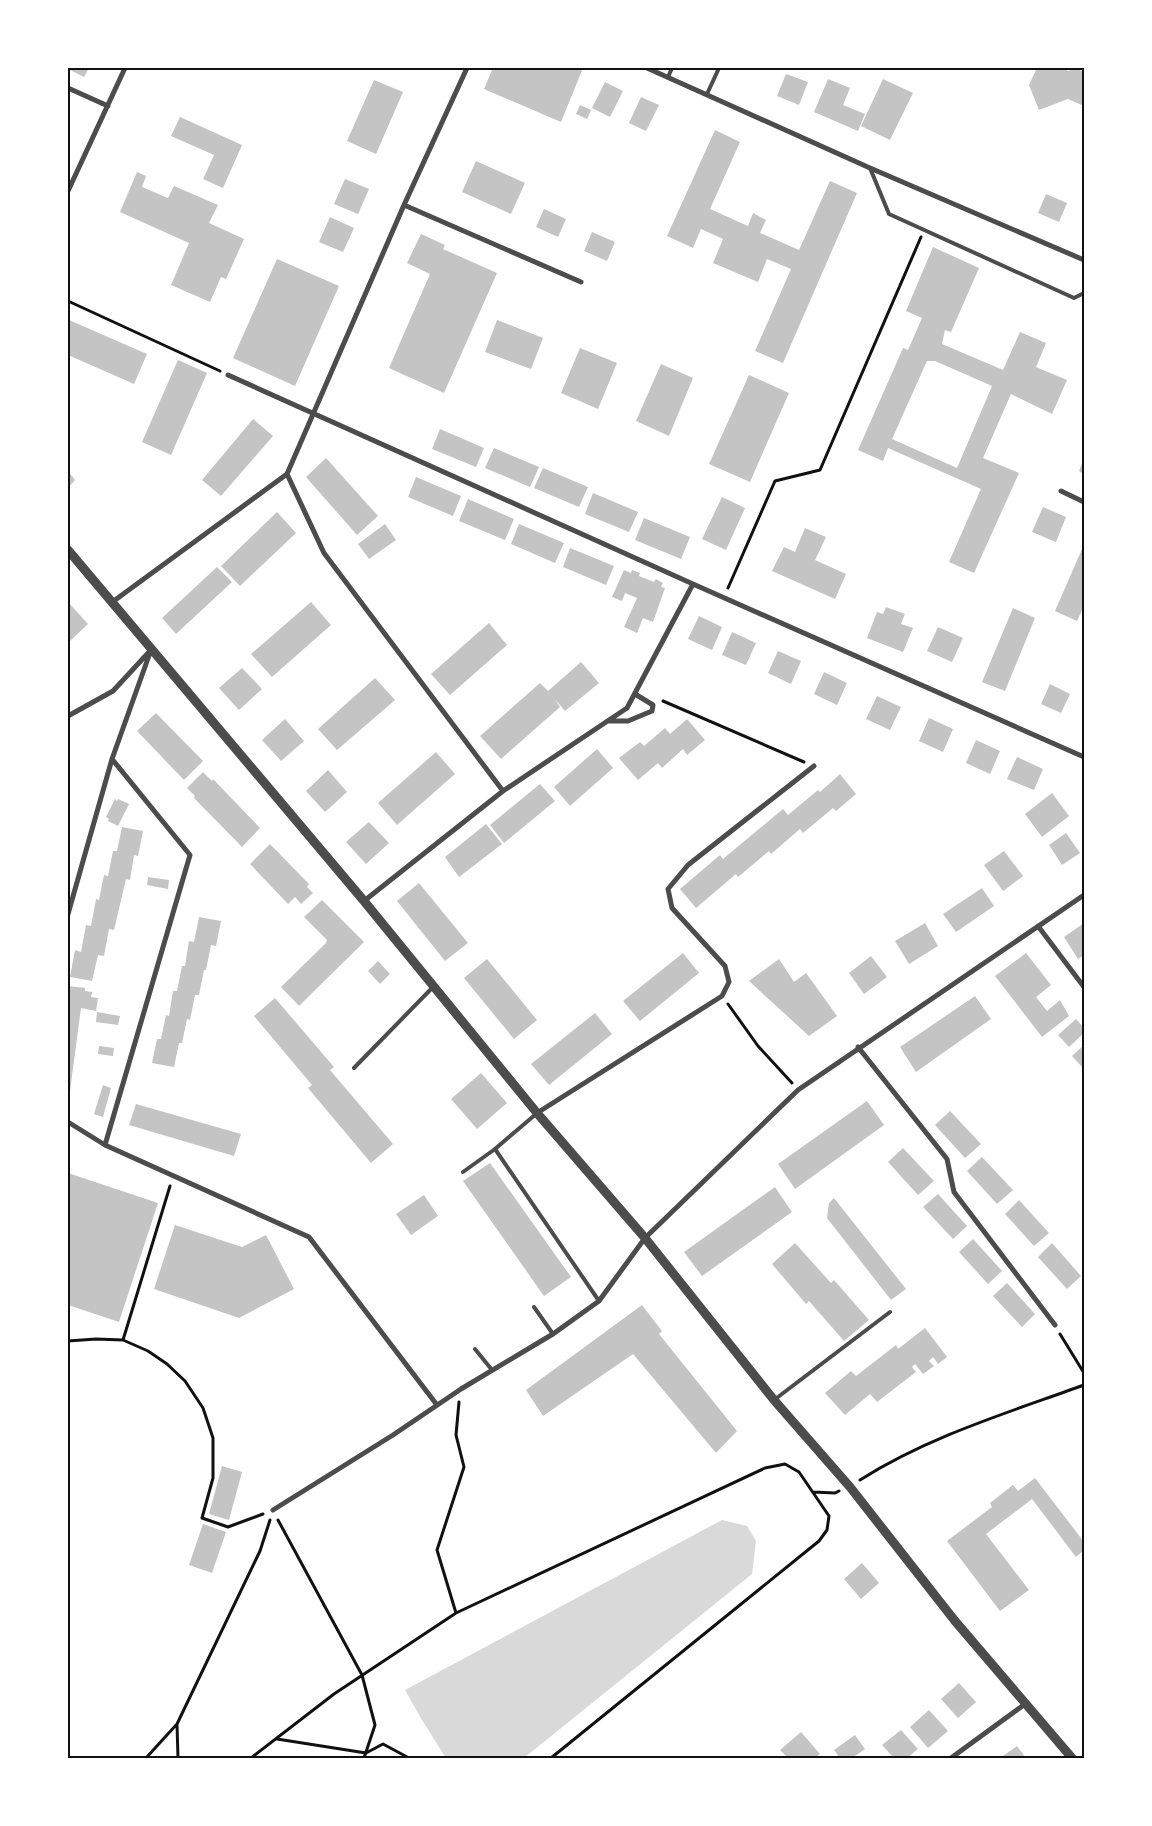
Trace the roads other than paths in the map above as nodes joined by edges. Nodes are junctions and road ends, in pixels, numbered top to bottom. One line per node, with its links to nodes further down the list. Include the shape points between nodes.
1 (125, 68): 9 (street)
2 (467, 68): 12 (street)
3 (647, 68): 6 (street)
4 (672, 68): 6 (lane)
5 (719, 68): 8 (lane)
6 (668, 77): 8 (street)
7 (68, 88): 9 (street)
8 (707, 94): 10 (street)
9 (108, 106): 11 (street)
10 (870, 168): 13 (street); 15 (lane, via 889,214 1074,298)
11 (68, 192)
12 (404, 205): 14 (street); 17 (street)
13 (1084, 260)
14 (581, 282)
15 (1084, 293)
16 (228, 375): 17 (street)
17 (312, 413): 18 (street); 22 (street)
18 (287, 474): 23 (street); 31 (street, via 324,553)
19 (1061, 491): 20 (street)
20 (1084, 502)
21 (68, 550): 23 (street)
22 (694, 584): 25 (street); 28 (street)
23 (111, 603): 24 (street)
24 (151, 650): 26 (street, via 113,691); 29 (street); 33 (street)
25 (635, 694): 27 (street, via 628,708); 27 (street, via 653,705 652,711 628,721)
26 (68, 716)
27 (608, 721): 31 (street)
28 (1084, 757)
29 (112, 760): 34 (street); 42 (street, via 190,855)
30 (814, 766): 40 (street, via 688,865 668,889 672,908 725,966 729,982 722,996)
31 (503, 791): 33 (street)
32 (1084, 895): 35 (street)
33 (364, 901): 36 (street)
34 (68, 914)
35 (1038, 926): 37 (street); 38 (street)
36 (434, 986): 39 (lane); 40 (street)
37 (1084, 987)
38 (858, 1047): 45 (street, via 798,1090); 49 (street, via 947,1159 954,1192)
39 (354, 1068)
40 (537, 1113): 43 (lane); 45 (street)
41 (68, 1122): 42 (street)
42 (104, 1145): 54 (street, via 309,1237)
43 (495, 1149): 44 (lane); 46 (lane)
44 (463, 1172)
45 (645, 1238): 46 (street); 53 (street)
46 (599, 1301): 50 (street)
47 (534, 1307): 50 (lane)
48 (890, 1312): 53 (lane)
49 (1055, 1325)
50 (553, 1334): 52 (street)
51 (475, 1349): 52 (lane)
52 (492, 1370): 54 (street)
53 (774, 1400): 56 (street, via 850,1487)
54 (437, 1405): 55 (street)
55 (273, 1510)
56 (1025, 1704): 57 (street); 58 (street)
57 (951, 1758)
58 (1072, 1758)

